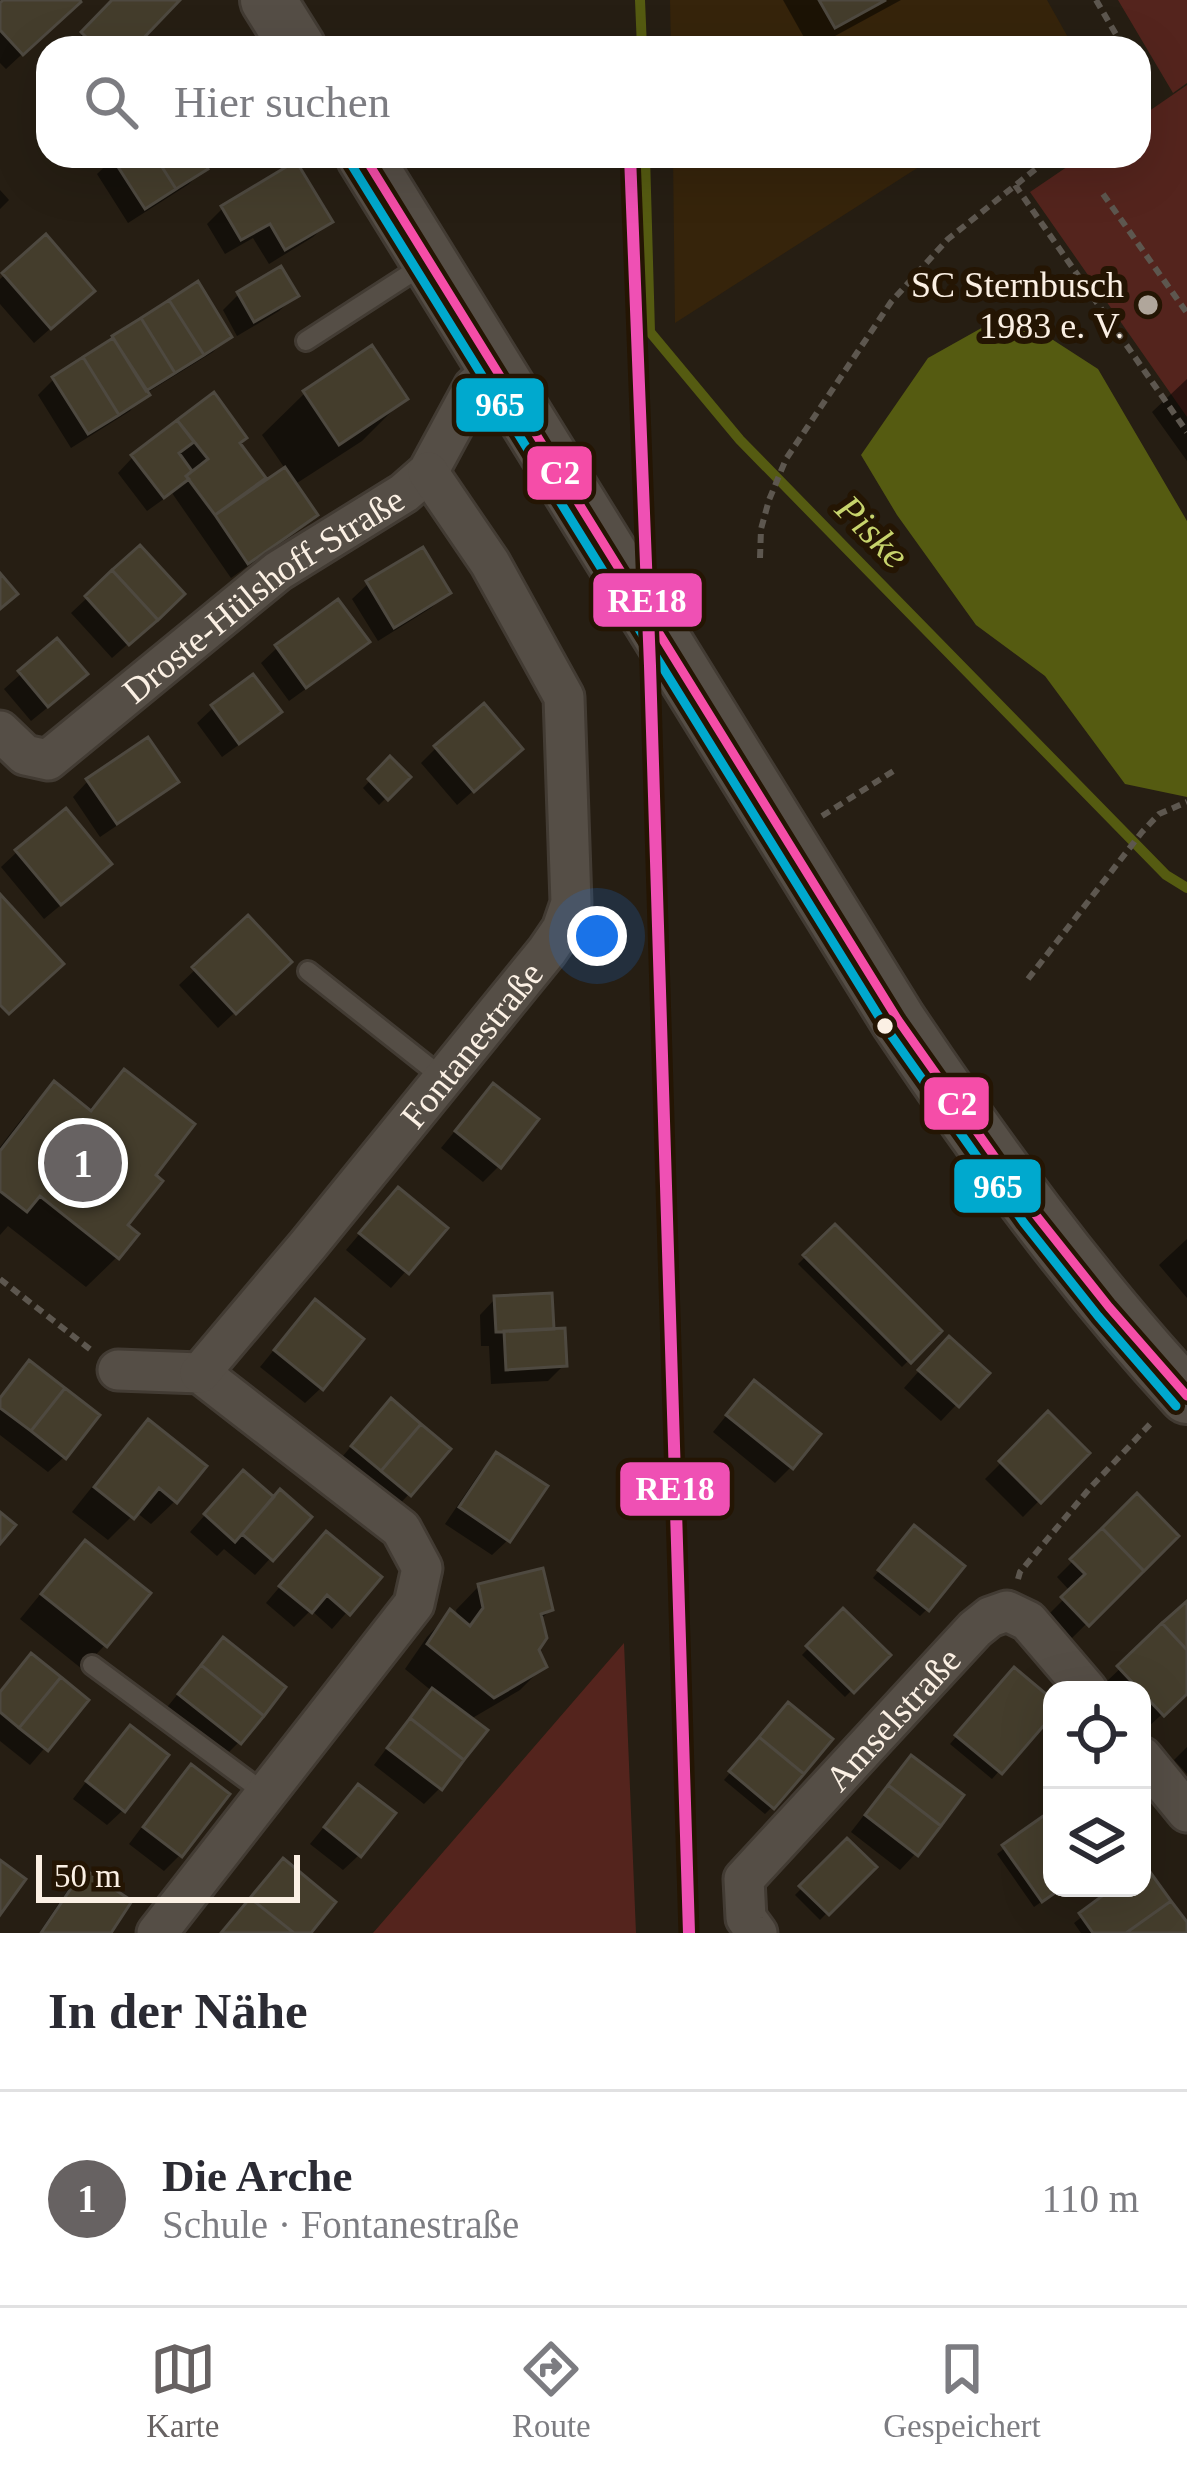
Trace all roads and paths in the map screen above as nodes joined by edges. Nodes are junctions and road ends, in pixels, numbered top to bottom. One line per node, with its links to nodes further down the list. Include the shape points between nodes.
1 (268, 0): 3 (street)
2 (1096, 0): 4 (path)
3 (290, 36)
4 (1117, 36)
5 (371, 168): 9 (street)
6 (1037, 168): 7 (path)
7 (1015, 185): 13 (path); 15 (path, via 948,239 891,302 785,459 761,529)
8 (1103, 194): 10 (path)
9 (429, 262): 11 (lane); 12 (street)
10 (1187, 314)
11 (306, 341)
12 (495, 370): 14 (street, Droste-Hülshoff-Straße, via 474,387); 19 (street)
13 (1187, 432)
14 (428, 472): 16 (street, Droste-Hülshoff-Straße, via 278,571 49,760 25,755); 22 (street, Fontanestraße, via 564,697 571,903 547,951)
15 (760, 558)
16 (0, 731)
17 (895, 770): 19 (path)
18 (1187, 802): 21 (path, via 1142,832)
19 (787, 839): 26 (street, via 944,1088 1072,1264)
20 (308, 971): 22 (lane)
21 (1028, 979)
22 (443, 1078): 25 (street, Fontanestraße)
23 (0, 1279): 24 (path)
24 (118, 1370): 25 (street)
25 (200, 1372): 31 (street, via 401,1529 422,1568 414,1604)
26 (1185, 1389): 27 (path, via 1020,1573)
27 (1006, 1611): 29 (street, via 1028,1621); 34 (street, Amselstraße, via 975,1629 744,1879 746,1918)
28 (92, 1665): 31 (lane)
29 (1079, 1681)
30 (1151, 1768): 32 (street)
31 (266, 1794): 33 (street)
32 (1187, 1813)
33 (157, 1933)
34 (757, 1933)

